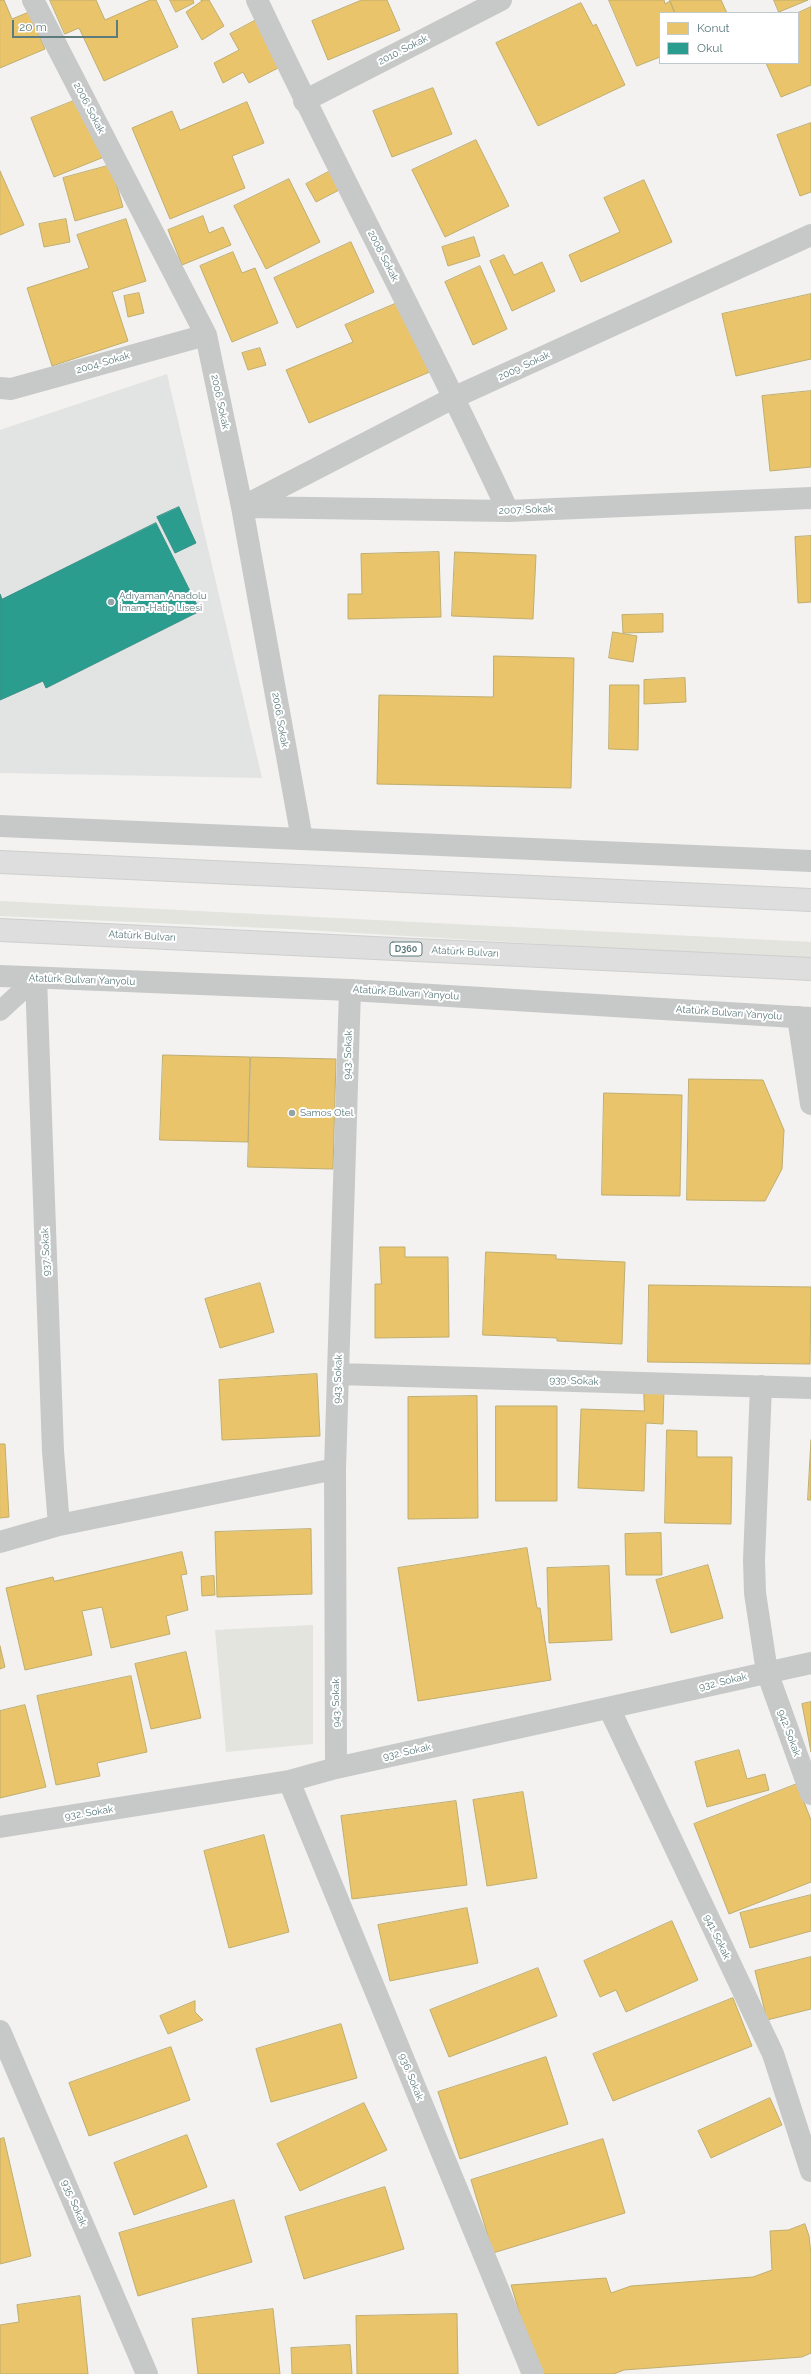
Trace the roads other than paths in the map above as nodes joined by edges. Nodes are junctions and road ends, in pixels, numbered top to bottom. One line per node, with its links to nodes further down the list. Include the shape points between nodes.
1 (33, 0): 6 (street, 2006. Sokak)
2 (257, 0): 4 (street, 2008. Sokak)
3 (501, 0): 4 (street, 2010. Sokak)
4 (304, 101): 8 (street, 2008. Sokak)
5 (811, 235): 8 (street, 2009. Sokak)
6 (206, 335): 7 (street, 2004. Sokak, via 11,389); 10 (street, 2006. Sokak)
7 (0, 388)
8 (455, 397): 10 (street, 2009. Sokak); 11 (street, 2008. Sokak)
9 (811, 498): 11 (street, 2007. Sokak)
10 (242, 507): 11 (street, 2007. Sokak); 13 (street, 2006. Sokak)
11 (508, 511)
12 (0, 826): 13 (street)
13 (302, 839): 14 (street)
14 (811, 861)
15 (0, 862): 16 (highway)
16 (811, 900)
17 (0, 930): 18 (highway, Atatürk Bulvarı / D360)
18 (811, 969)
19 (0, 976): 20 (street, Atatürk Bulvarı Yanyolu)
20 (36, 978): 21 (street, Atatürk Bulvarı Yanyolu); 22 (lane); 29 (street, 937. Sokak, via 53,1451)
21 (350, 990): 23 (street, Atatürk Bulvarı Yanyolu); 25 (street, 943. Sokak)
22 (0, 1011)
23 (804, 1018): 24 (street)
24 (811, 1104)
25 (338, 1374): 26 (street, 939. Sokak); 28 (street, 943. Sokak)
26 (761, 1386): 27 (street, 939. Sokak); 32 (street, 942. Sokak, via 754,1593)
27 (811, 1388)
28 (335, 1469): 29 (street); 34 (street, 943. Sokak)
29 (59, 1525): 30 (street)
30 (0, 1542)
31 (811, 1663): 32 (street, 932. Sokak)
32 (767, 1672): 33 (street, 932. Sokak); 36 (street, 942. Sokak)
33 (609, 1708): 34 (street, 932. Sokak); 39 (street, 941. Sokak, via 773,2054)
34 (336, 1768): 35 (street, 932. Sokak)
35 (290, 1781): 37 (street, 932. Sokak); 41 (street, 936. Sokak)
36 (811, 1794)
37 (0, 1827)
38 (0, 2031): 40 (street, 935. Sokak)
39 (811, 2170)
40 (147, 2374)
41 (533, 2374)

